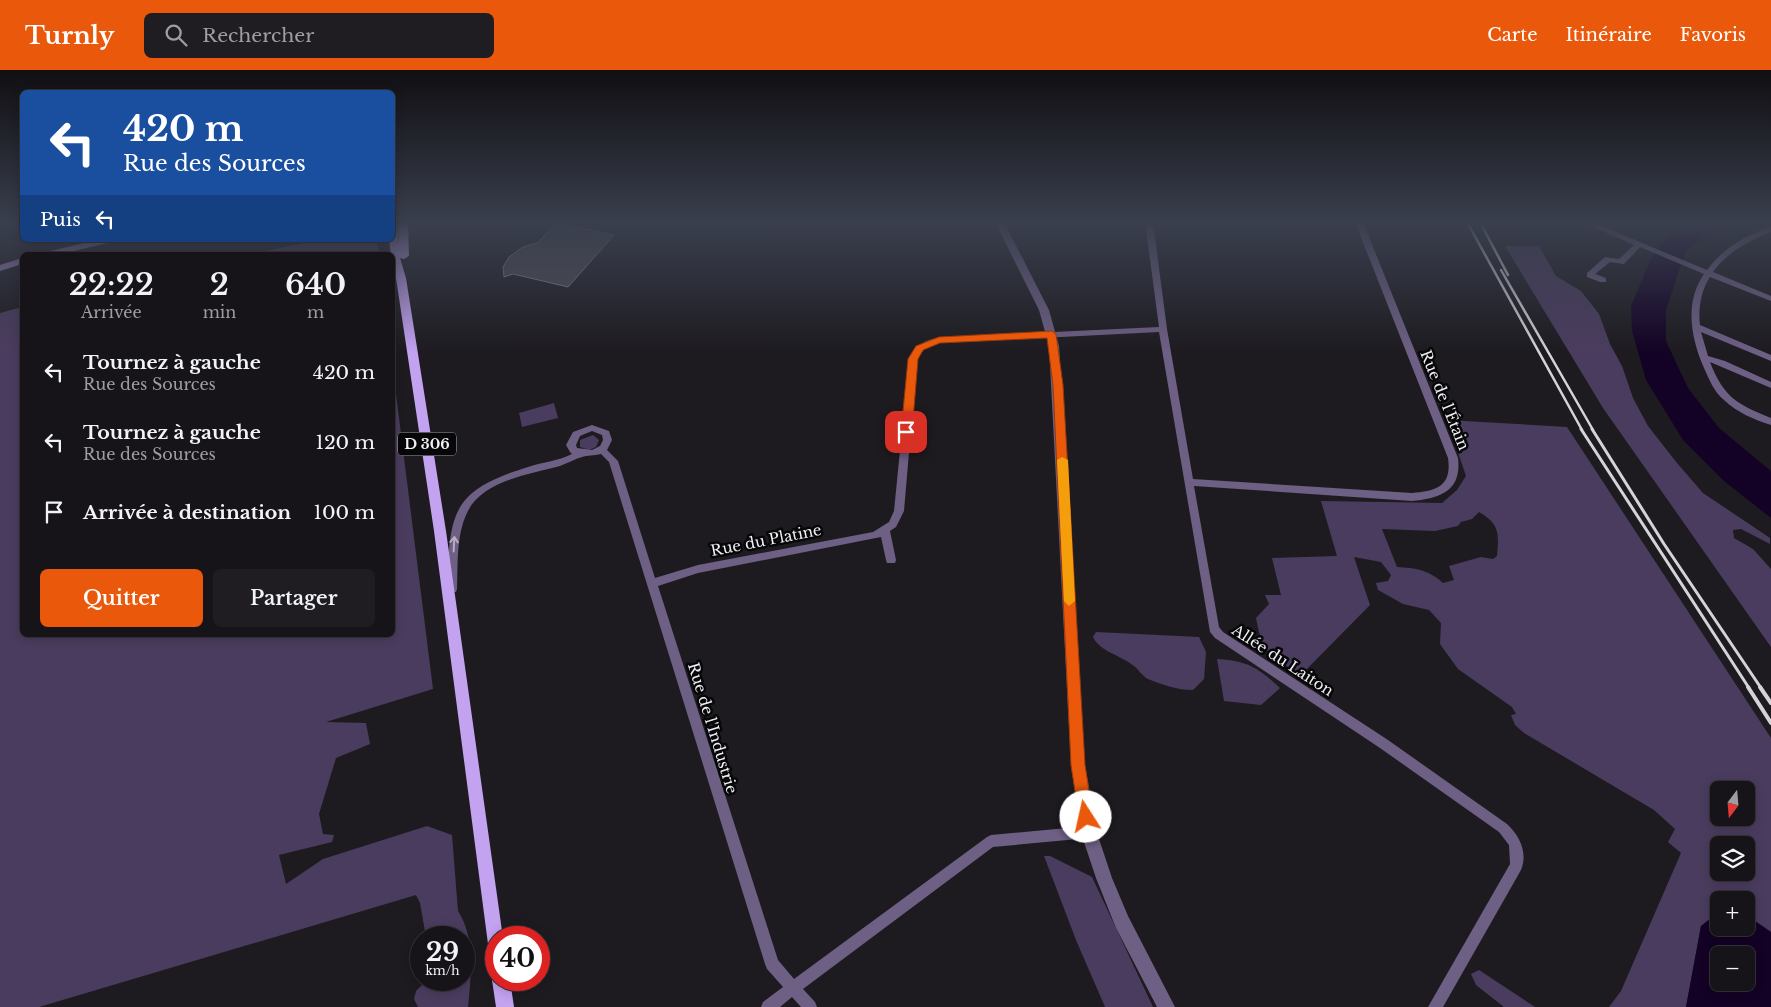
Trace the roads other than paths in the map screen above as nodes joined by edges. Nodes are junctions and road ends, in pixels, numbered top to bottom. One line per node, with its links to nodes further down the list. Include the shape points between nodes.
1 (397, 266): 10 (main road, D 306)
2 (403, 266): 10 (main road, D 306)
3 (1021, 266): 15 (street)
4 (1155, 266): 14 (street, Allée du Laiton)
5 (1376, 266): 22 (street, Rue de l'Étain, via 1453,458 1455,472 1452,480 1434,493 1412,497)
6 (1600, 266): 11 (street, via 1590,275)
7 (1693, 266): 9 (street)
8 (1713, 266): 9 (street)
9 (1708, 272): 12 (street); 13 (street, via 1698,288)
10 (401, 278): 26 (main road, D 306)
11 (1604, 280)
12 (1771, 299)
13 (1695, 326): 16 (street); 17 (street)
14 (1163, 329): 15 (street); 22 (street, Allée du Laiton)
15 (1052, 334): 23 (street, via 939,340 919,348 913,359 899,511 893,524); 27 (street, via 1058,381 1078,765)
16 (1703, 358): 18 (street); 19 (street, via 1725,398)
17 (1771, 358)
18 (1771, 385)
19 (1771, 422)
20 (602, 450): 21 (street); 21 (street, via 608,438 606,433 592,428 572,439 570,445); 25 (street, Rue de l'Industrie, via 613,461)
21 (578, 454): 26 (street, one-way to 21, via 455,531 462,508 478,491 504,477 561,462)
22 (1191, 482): 35 (street, Allée du Laiton, via 1214,629 1219,636 1384,744 1513,838 1518,858 1516,866)
23 (885, 531): 24 (street); 25 (street, Rue du Platine, via 698,569)
24 (891, 560)
25 (653, 583): 29 (street, Rue de l'Industrie, via 772,964)
26 (451, 610): 28 (main road, D 306)
27 (1089, 832): 29 (street, via 991,841); 34 (street, via 1120,919)
28 (494, 926)
29 (793, 988): 32 (street); 33 (street, Rue de l'Industrie)
30 (503, 991): 31 (main road)
31 (505, 1007)
32 (768, 1007)
33 (810, 1007)
34 (1166, 1007)
35 (1436, 1007)

